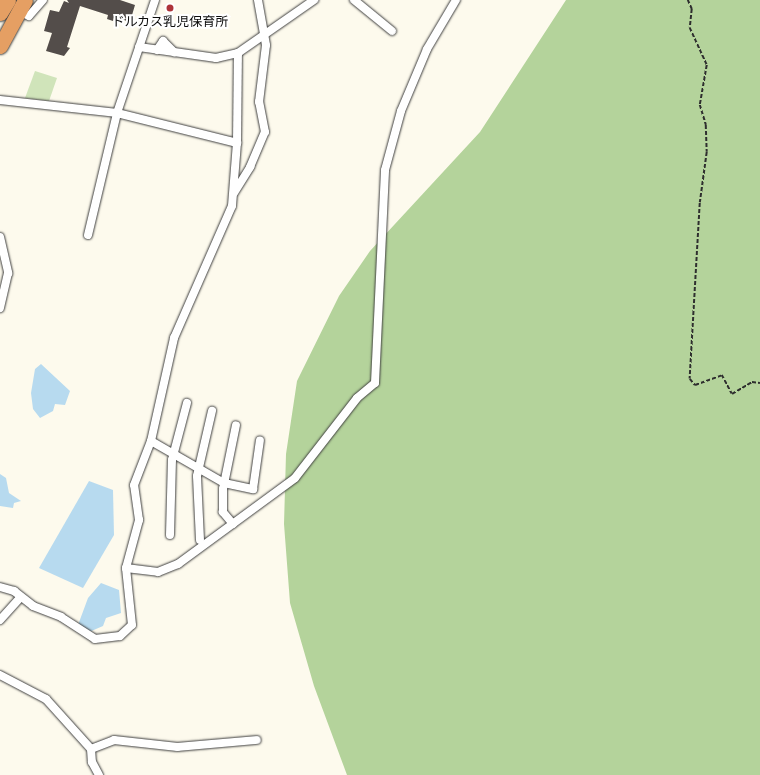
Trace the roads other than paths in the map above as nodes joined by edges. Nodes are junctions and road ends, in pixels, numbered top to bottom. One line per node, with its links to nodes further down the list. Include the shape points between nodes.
1 (8, 0): 9 (highway)
2 (43, 0): 8 (street, via 29,16)
3 (155, 0): 13 (street)
4 (258, 0): 11 (street)
5 (314, 0): 11 (street)
6 (354, 0): 10 (street)
7 (456, 0): 30 (street, via 424,56 401,111 385,170 375,382 357,398 295,478)
8 (22, 6): 12 (highway)
9 (0, 13)
10 (392, 32)
11 (264, 38): 14 (street); 18 (street, via 265,65 259,102 263,141)
12 (0, 46)
13 (139, 47): 14 (street, via 216,58); 16 (street)
14 (238, 53): 17 (street)
15 (0, 100): 16 (street)
16 (117, 113): 17 (street); 19 (street)
17 (237, 143): 18 (street)
18 (234, 193): 26 (street, via 228,221 174,338)
19 (88, 236)
20 (0, 237): 21 (street, via 8,273)
21 (0, 308)
22 (187, 403): 27 (street)
23 (212, 411): 28 (street)
24 (236, 425): 29 (street)
25 (260, 440): 29 (street, via 253,489)
26 (151, 441): 27 (street); 33 (street, via 134,485 140,520)
27 (174, 454): 28 (street); 31 (street)
28 (199, 468): 29 (street); 32 (street)
29 (224, 483): 30 (street, via 223,512)
30 (233, 524): 33 (street, via 178,564 158,572)
31 (170, 535)
32 (200, 540)
33 (126, 568): 35 (street, via 132,625 120,636 90,637 61,617 33,606)
34 (0, 587): 35 (street)
35 (21, 597): 36 (street)
36 (0, 620)
37 (0, 675): 39 (street, via 46,699)
38 (257, 740): 39 (street, via 178,747 114,740)
39 (91, 750): 40 (street, via 92,762)
40 (99, 775)

